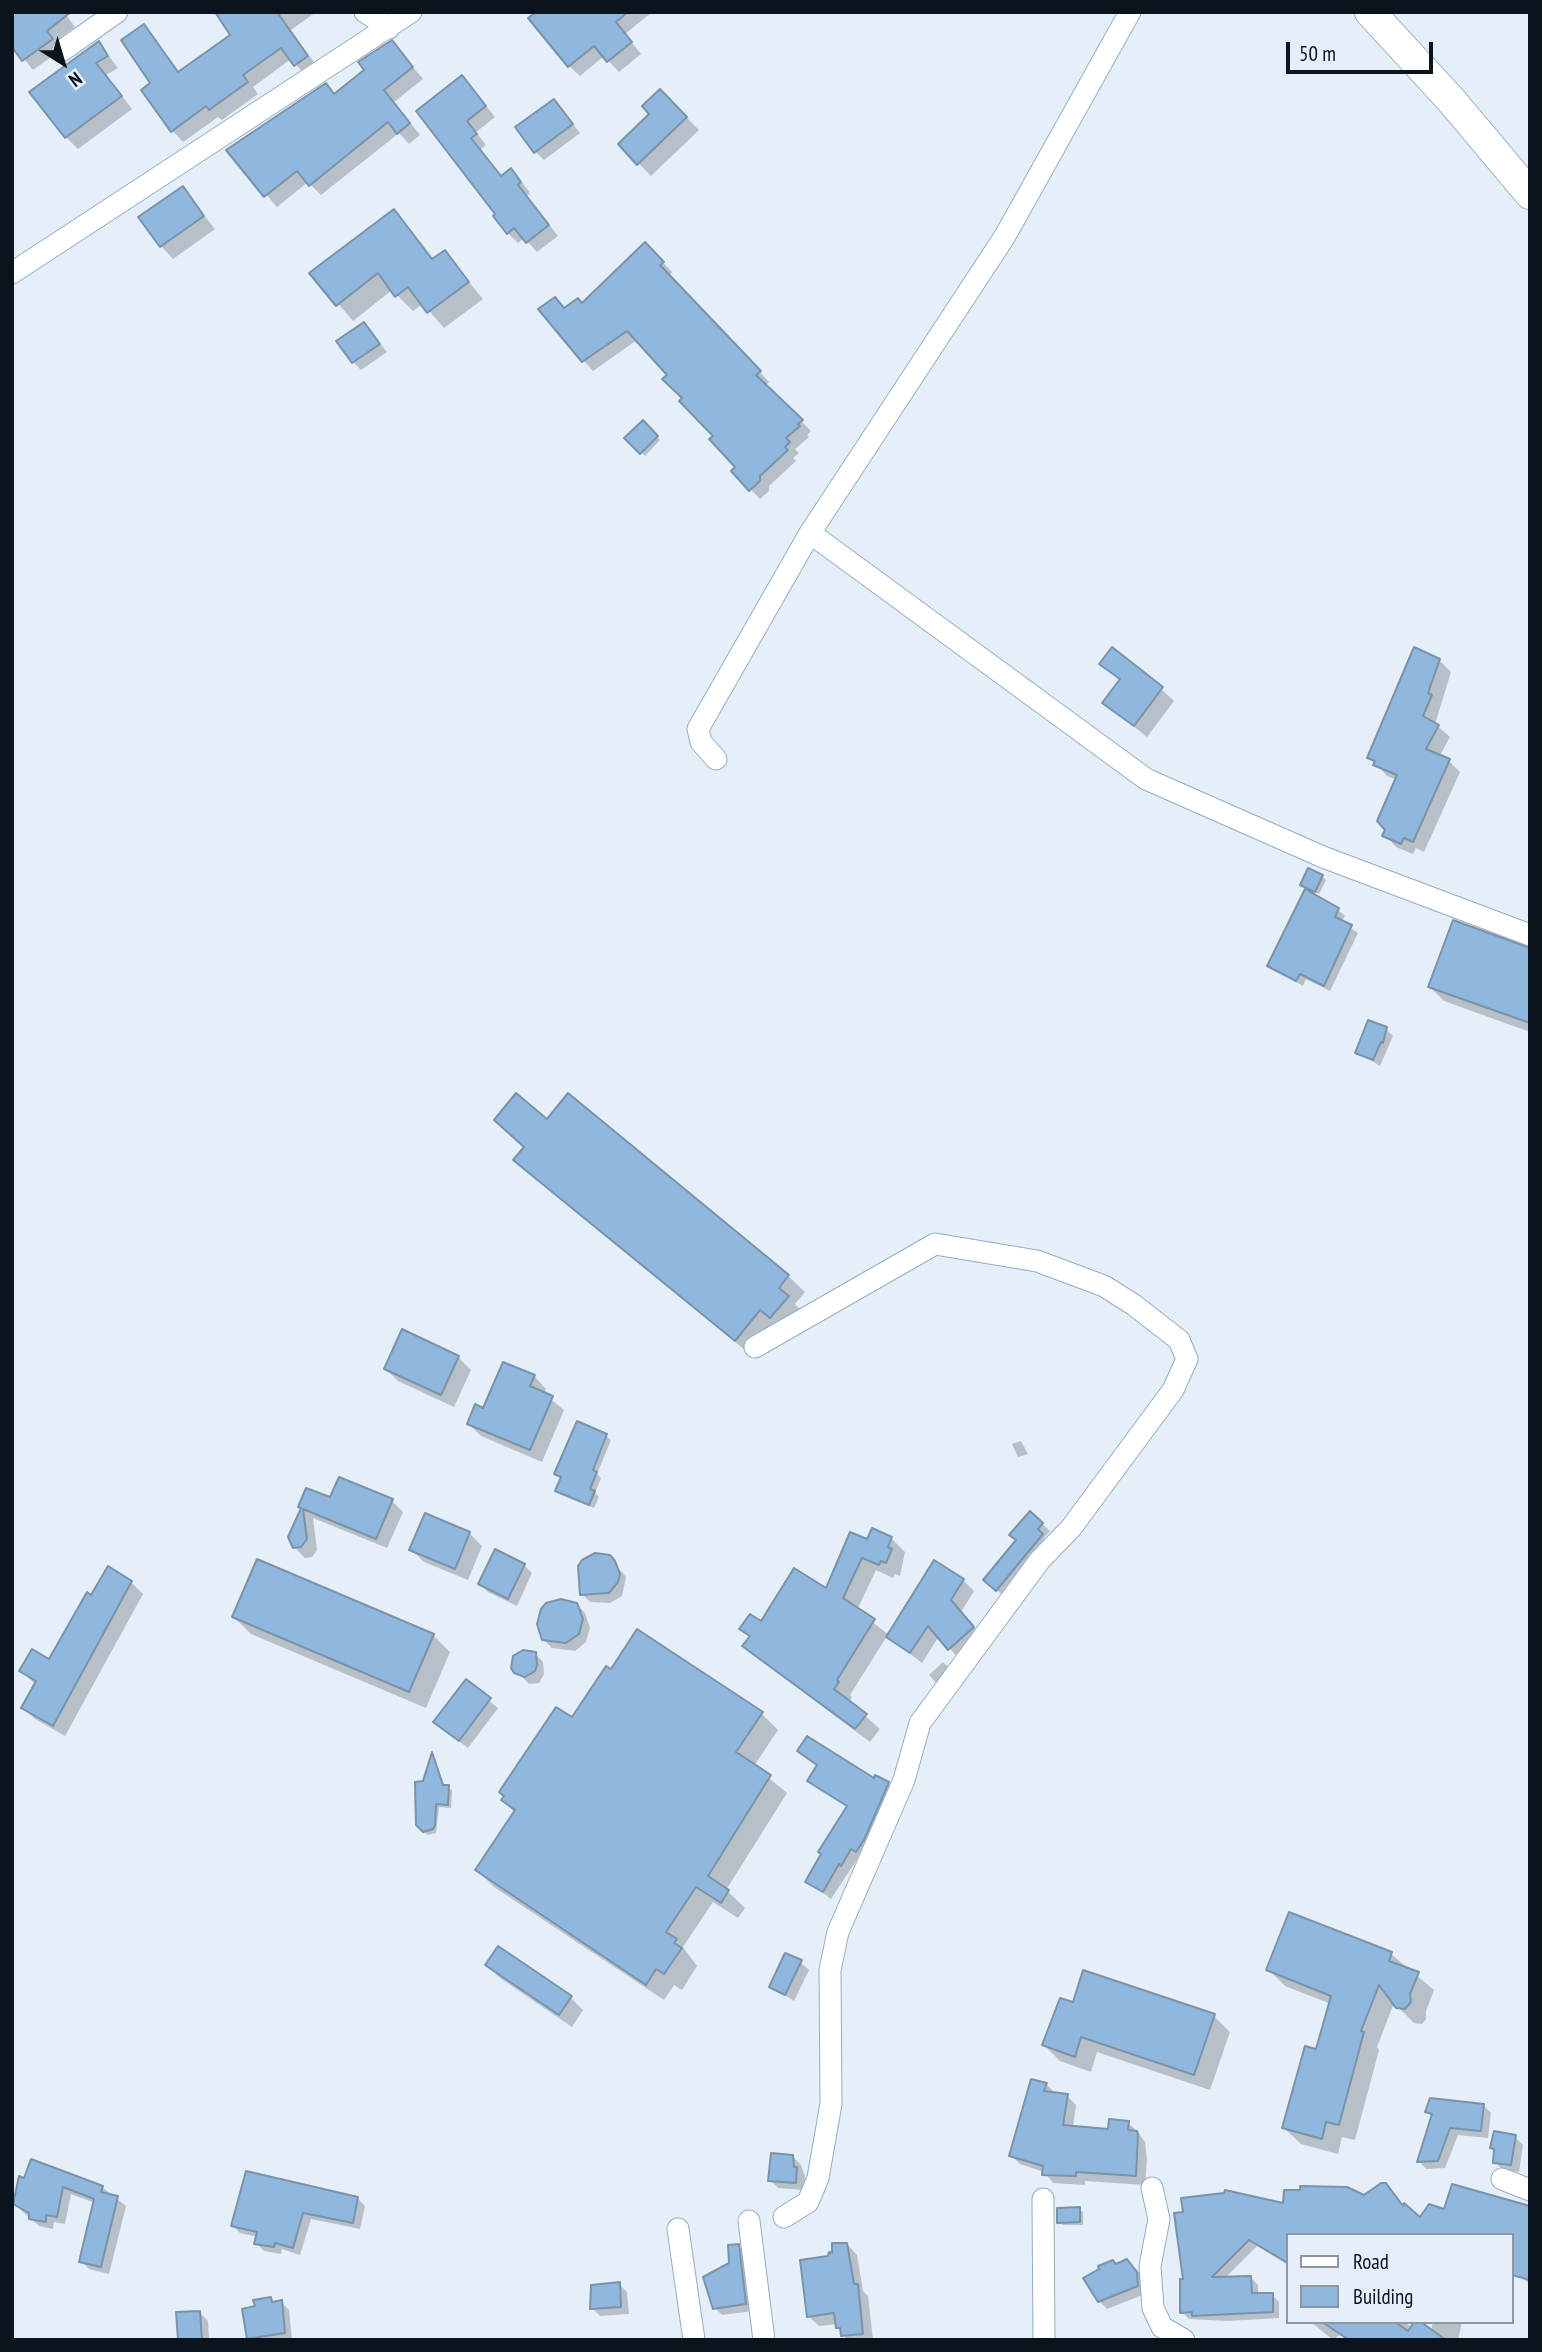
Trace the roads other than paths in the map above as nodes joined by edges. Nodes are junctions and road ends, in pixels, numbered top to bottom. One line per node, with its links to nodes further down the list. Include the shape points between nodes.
1 (117, 12): 7 (street)
2 (365, 12): 6 (street)
3 (411, 12): 6 (street)
4 (1130, 12): 10 (street, via 1005,236)
5 (1370, 12): 8 (street)
6 (389, 28): 9 (street)
7 (63, 50)
8 (1530, 194)
9 (12, 273)
10 (810, 533): 11 (street, via 698,729 701,742); 12 (street, via 1146,779 1323,857)
11 (716, 759)
12 (1530, 934)
13 (755, 1347): 18 (street, via 935,1244 1037,1261 1104,1286 1178,1340 1187,1359 1165,1400 920,1723 904,1780 838,1932 830,1970 831,2104 818,2178 807,2202)
14 (1502, 2179): 16 (street)
15 (1152, 2188): 24 (street, via 1159,2219 1150,2266 1153,2308 1161,2327)
16 (1530, 2190)
17 (1043, 2199): 23 (street)
18 (785, 2217)
19 (749, 2221): 22 (street)
20 (678, 2229): 21 (street)
21 (694, 2340)
22 (764, 2340)
23 (1044, 2340)
24 (1184, 2340)

